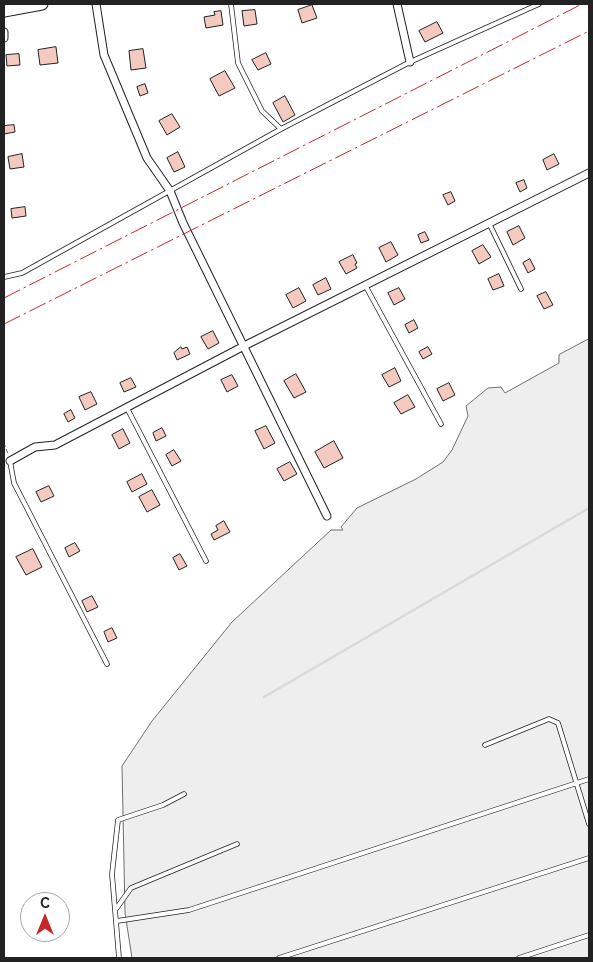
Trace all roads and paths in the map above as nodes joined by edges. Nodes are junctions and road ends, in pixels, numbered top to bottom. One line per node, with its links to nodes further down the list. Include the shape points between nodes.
1 (42, 4): 6 (main road)
2 (96, 4): 12 (street, via 104,56 147,158)
3 (231, 4): 10 (lane, via 238,64 262,111)
4 (397, 4): 9 (street)
5 (538, 4): 9 (lane)
6 (4, 10)
7 (4, 32): 8 (street)
8 (4, 38)
9 (410, 62): 10 (lane)
10 (281, 129): 12 (lane)
11 (589, 173): 13 (street)
12 (170, 190): 14 (lane, via 22,273); 17 (street)
13 (489, 223): 15 (street); 16 (lane)
14 (4, 277)
15 (365, 285): 17 (street); 19 (lane)
16 (521, 289)
17 (244, 346): 18 (street); 22 (street)
18 (127, 408): 21 (street, via 56,445 35,447); 23 (lane)
19 (441, 424)
20 (4, 443): 21 (path)
21 (10, 461): 24 (lane, via 14,482)
22 (327, 516)
23 (206, 561)
24 (107, 664)
25 (485, 745): 27 (lane, via 549,719 558,723)
26 (589, 778): 27 (lane)
27 (577, 783): 29 (lane); 33 (lane, via 189,910)
28 (184, 794): 32 (lane, via 163,805 118,820 112,874)
29 (589, 824)
30 (237, 844): 32 (lane, via 132,888)
31 (589, 858): 36 (lane)
32 (116, 909): 33 (lane)
33 (117, 921): 35 (lane)
34 (589, 935): 37 (lane)
35 (119, 958)
36 (279, 958)
37 (519, 958)

